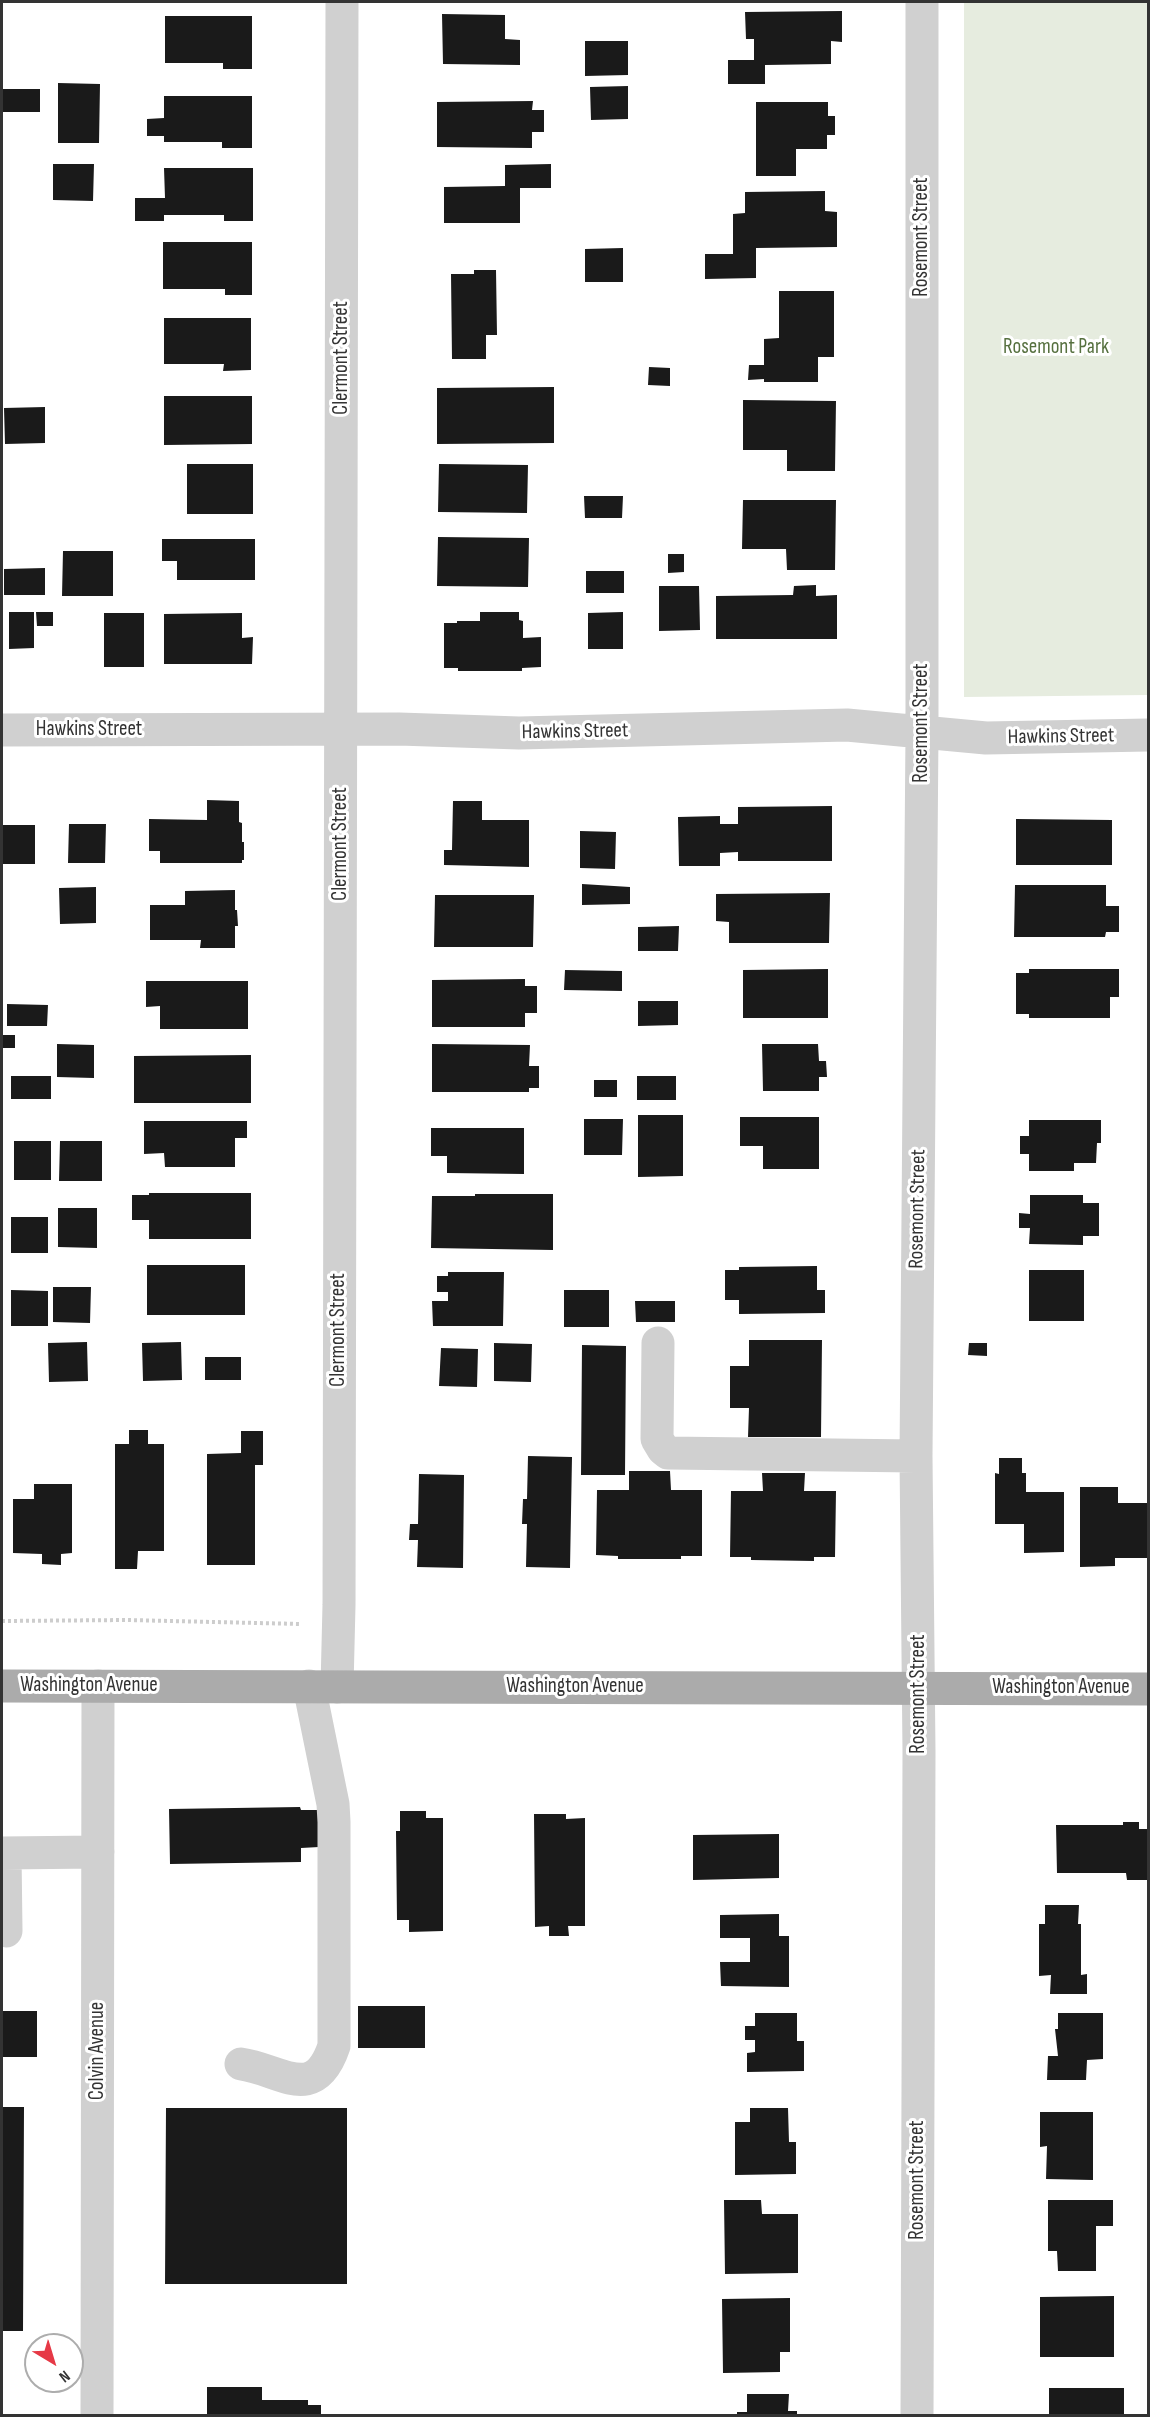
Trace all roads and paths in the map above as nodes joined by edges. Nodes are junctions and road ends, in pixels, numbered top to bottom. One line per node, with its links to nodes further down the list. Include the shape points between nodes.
1 (342, 2): 4 (street, Clermont Street)
2 (922, 2): 5 (street, Rosemont Street)
3 (2, 730): 4 (street, Hawkins Street)
4 (341, 730): 5 (street, Hawkins Street, via 519,733 847,725); 13 (street, Clermont Street, via 339,1593)
5 (922, 732): 6 (street, Hawkins Street, via 986,738); 8 (street, Rosemont Street)
6 (1149, 735)
7 (658, 1343): 8 (street, via 657,1439 668,1453)
8 (916, 1456): 14 (street, Rosemont Street)
9 (2, 1621): 10 (path)
10 (302, 1624)
11 (2, 1686): 12 (main road, Washington Avenue)
12 (98, 1686): 13 (main road, Washington Avenue); 16 (street, Colvin Avenue)
13 (323, 1687): 14 (main road, Washington Avenue); 19 (street, Clermont Street, via 333,1804 334,2046 327,2064 306,2079 289,2079)
14 (919, 1688): 15 (main road, Washington Avenue); 21 (street, Rosemont Street)
15 (1149, 1689)
16 (98, 1852): 17 (street); 20 (street, Colvin Avenue)
17 (3, 1853): 18 (street)
18 (6, 1931)
19 (241, 2064)
20 (97, 2415)
21 (917, 2415)

